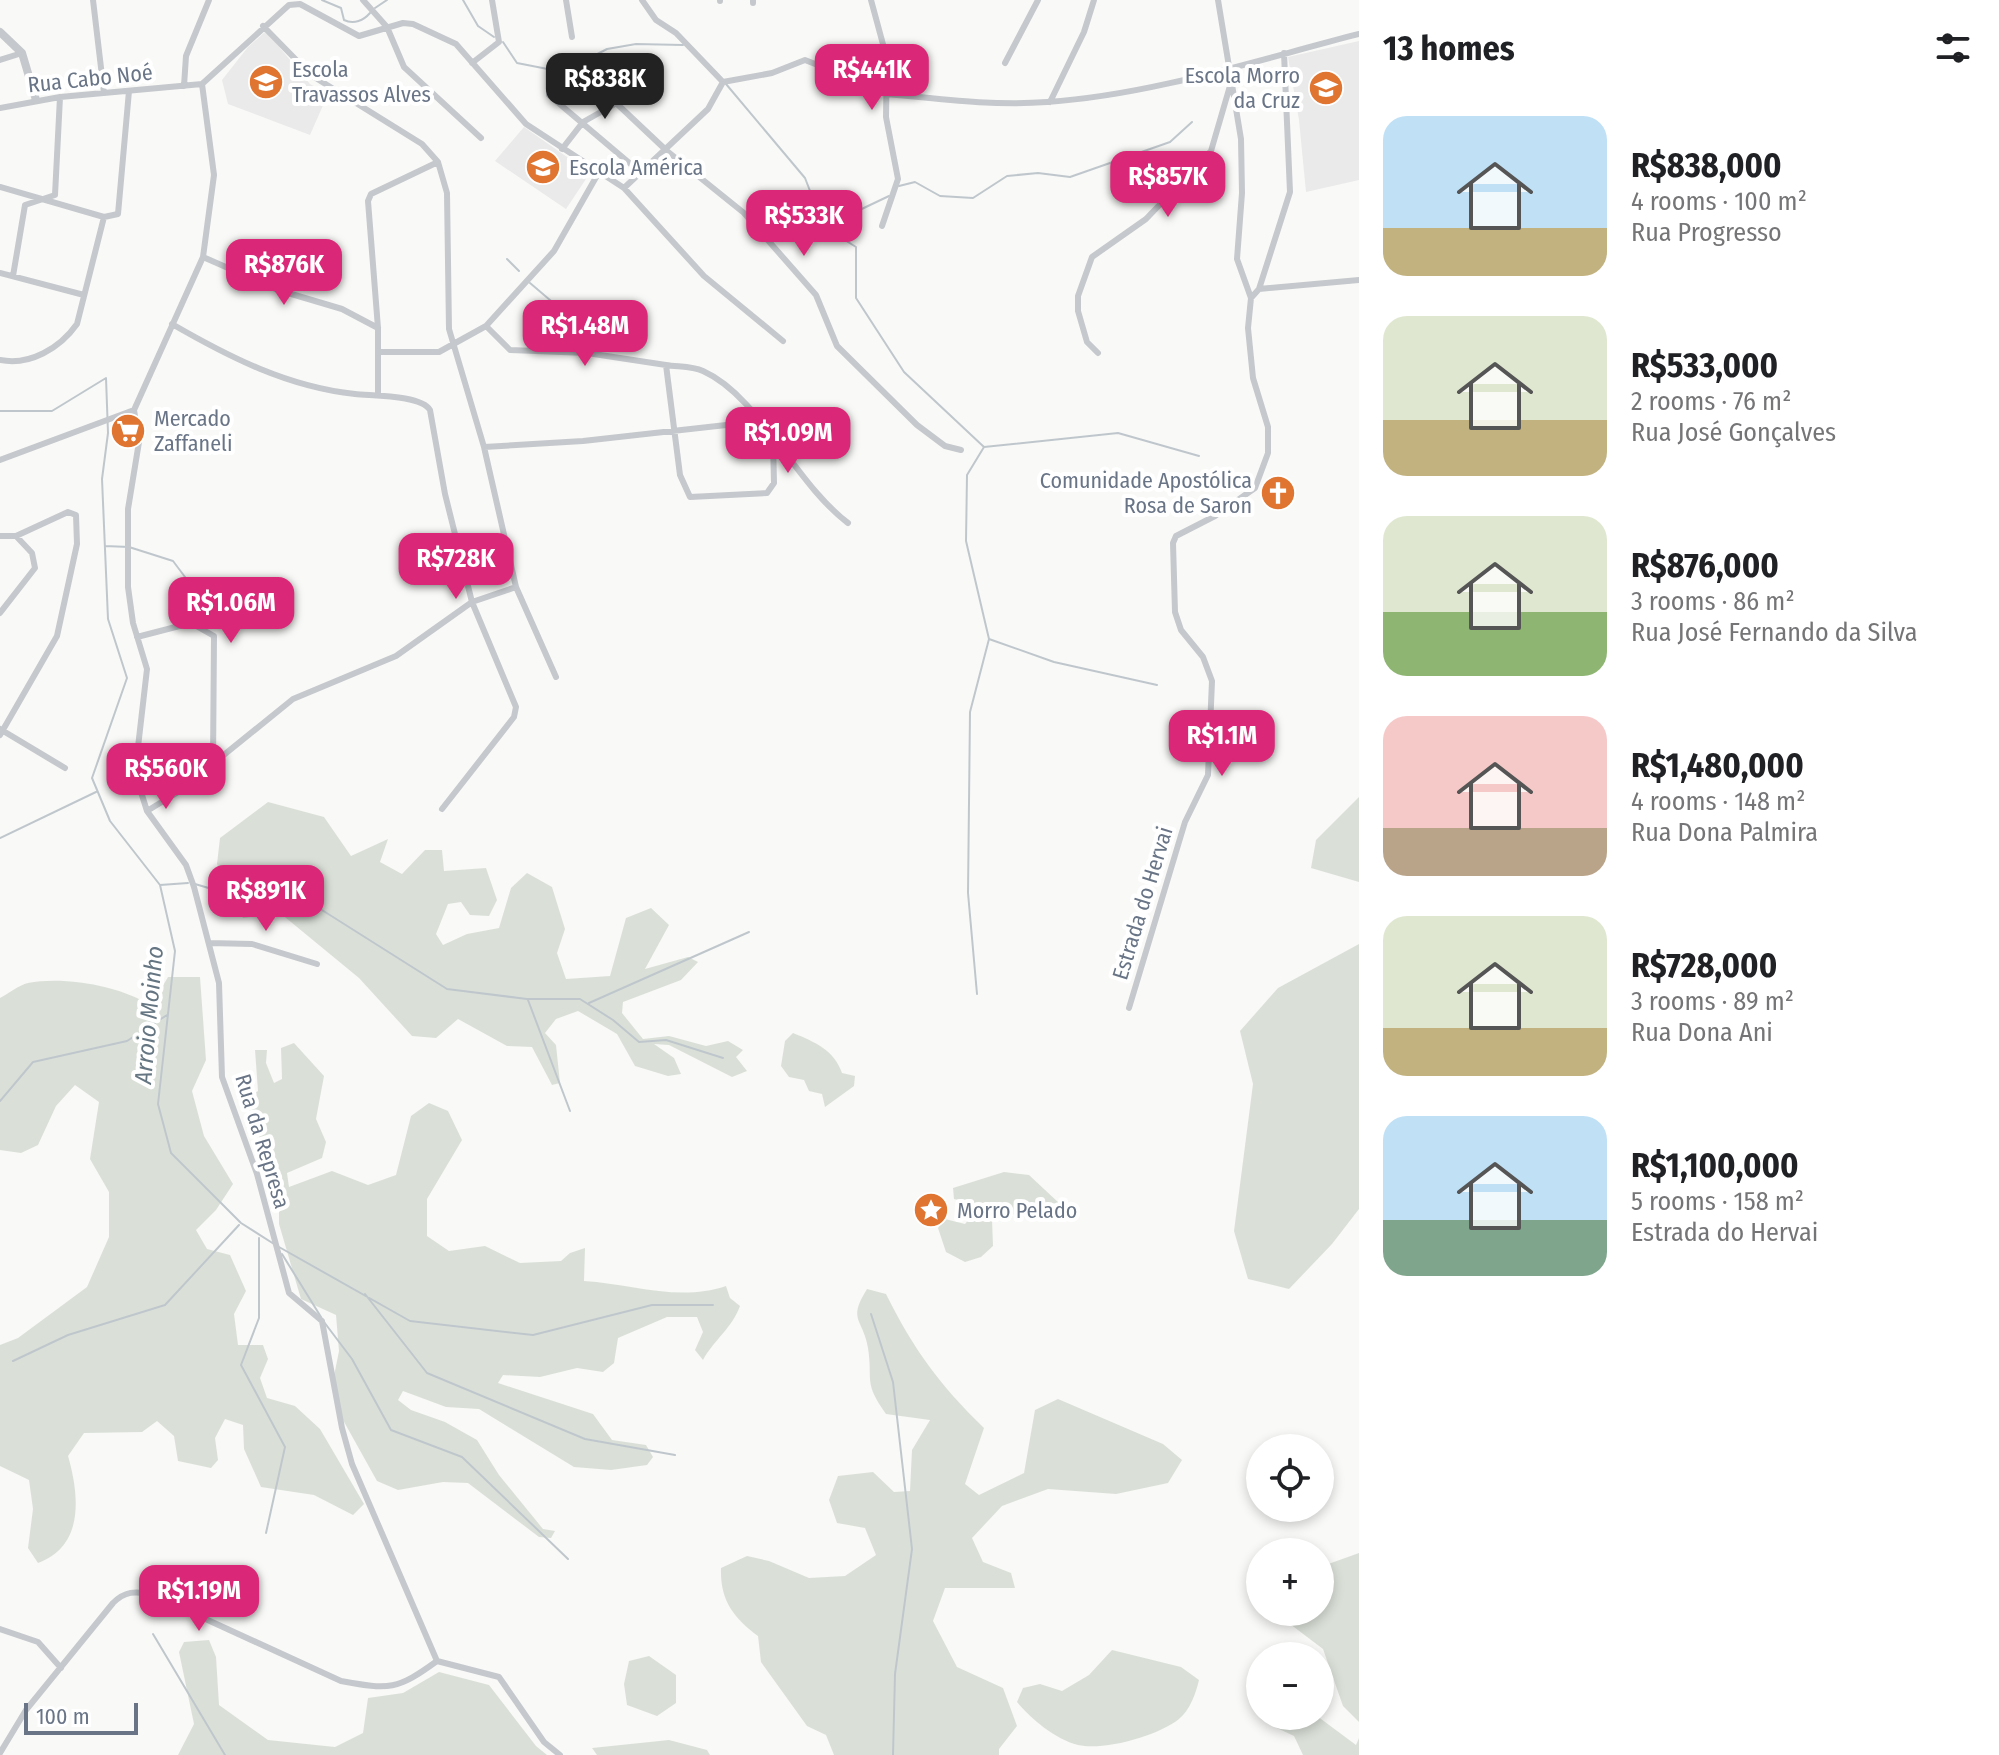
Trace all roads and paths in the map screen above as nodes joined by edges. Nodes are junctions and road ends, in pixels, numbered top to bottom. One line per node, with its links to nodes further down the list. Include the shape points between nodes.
1 (93, 0): 29 (street)
2 (209, 0): 26 (street, via 186,56)
3 (363, 0): 12 (street)
4 (492, 0): 19 (street, via 498,39)
5 (566, 0): 15 (street)
6 (642, 0): 24 (street, via 656,20 676,33)
7 (871, 0): 22 (street)
8 (1038, 0): 20 (street)
9 (1094, 0): 35 (street)
10 (1218, 0): 21 (street)
11 (263, 26): 12 (street, via 289,5 300,4 352,35); 25 (street); 41 (street, via 311,75 422,144)
12 (387, 27): 19 (street, via 403,23 431,30 456,44); 38 (street, via 404,67)
13 (0, 32): 16 (street)
14 (1359, 34): 17 (street)
15 (572, 37)
16 (22, 53): 18 (street); 33 (street)
17 (1284, 53): 21 (street); 53 (street, via 1290,192)
18 (0, 60)
19 (472, 63): 39 (street, via 526,124)
20 (1005, 63)
21 (1231, 67): 23 (street); 35 (street)
22 (888, 75): 24 (street, via 843,75 805,60 772,73); 30 (street)
23 (1233, 77): 55 (street, via 1242,179 1237,259); 62 (street, via 1211,151 1146,219 1092,257 1078,311 1087,342)
24 (723, 82): 40 (street, via 708,109)
25 (202, 84): 26 (street, Rua Cabo Noé); 49 (street, Rua da Represa, via 214,175)
26 (184, 86): 28 (street, Rua Cabo Noé)
27 (647, 86): 34 (street)
28 (129, 91): 29 (street, Rua Cabo Noé); 47 (street, via 118,214)
29 (104, 93): 32 (street, Rua Cabo Noé)
30 (887, 94): 35 (street); 48 (street, via 898,179)
31 (549, 95): 37 (street)
32 (60, 97): 33 (street, Rua Cabo Noé); 46 (street, via 55,195)
33 (36, 100): 36 (street, Rua Cabo Noé)
34 (615, 102): 37 (street); 40 (street)
35 (1050, 102)
36 (0, 108)
37 (583, 122): 39 (street); 43 (street)
38 (481, 138)
39 (562, 149): 42 (street)
40 (667, 151): 43 (street); 71 (street, via 744,213 816,295 837,346 917,425 945,446)
41 (438, 162): 58 (street, via 371,194 368,201); 60 (street, via 447,193 449,329)
42 (599, 172): 45 (street); 57 (street, via 554,251)
43 (640, 172): 45 (street)
44 (0, 187): 46 (street)
45 (624, 188): 59 (street, via 704,276)
46 (38, 200): 47 (street); 51 (street, via 25,205)
47 (104, 217): 54 (street)
48 (882, 226)
49 (203, 257): 56 (street, Rua da Represa); 58 (street, via 278,290 342,309)
50 (0, 273): 51 (street)
51 (13, 276): 54 (street)
52 (1359, 280): 53 (street)
53 (1259, 289): 55 (street)
54 (84, 295): 63 (street, via 77,324 68,336 28,360)
55 (1251, 298): 88 (street, Estrada do Hervai, via 1253,378 1268,427 1264,469 1255,488 1176,536 1171,553 1175,612 1212,681 1208,775 1185,822)
56 (172, 324): 65 (street, via 290,382); 66 (street, Rua da Represa)
57 (486, 326): 60 (street); 64 (street, via 510,350 587,353)
58 (378, 328): 61 (street)
59 (783, 341)
60 (454, 347): 61 (street); 70 (street)
61 (379, 352): 65 (street)
62 (1098, 353)
63 (0, 360)
64 (666, 365): 67 (street, via 708,374); 68 (street)
65 (378, 395): 77 (street, via 420,401 430,410)
66 (134, 410): 72 (street); 79 (street, Rua da Represa, via 139,442 128,509 128,587)
67 (762, 421): 68 (street); 69 (street)
68 (672, 430): 69 (street, via 690,497 767,493 774,483); 70 (street)
69 (773, 441): 73 (street, via 820,500)
70 (484, 447): 76 (street)
71 (961, 450)
72 (0, 460)
73 (848, 523)
74 (0, 536): 75 (street)
75 (16, 536): 78 (street, via 32,553 35,568); 81 (street, via 68,512 76,515 77,544 57,636)
76 (516, 587): 77 (street); 80 (street)
77 (472, 602): 82 (street, via 396,656 293,699); 84 (street, via 516,707 514,717)
78 (0, 613)
79 (137, 637): 82 (street, via 191,623 214,636); 85 (street, Rua da Represa, via 147,669 135,773)
80 (556, 677)
81 (1, 731): 83 (street)
82 (213, 764): 85 (street)
83 (65, 768)
84 (442, 809)
85 (147, 811): 86 (street, Rua da Represa, via 186,865)
86 (209, 943): 87 (street, via 252,944); 90 (street, Rua da Represa, via 219,983 222,1077 257,1174 289,1293 322,1321 352,1464)
87 (317, 964)
88 (1129, 1008)
89 (0, 1629): 91 (street, via 38,1642)
90 (437, 1661): 91 (street, via 406,1684 372,1687 341,1681 136,1591 120,1595); 93 (street, via 499,1677 544,1742)
91 (61, 1668): 92 (street)
92 (0, 1753)
93 (560, 1755)

